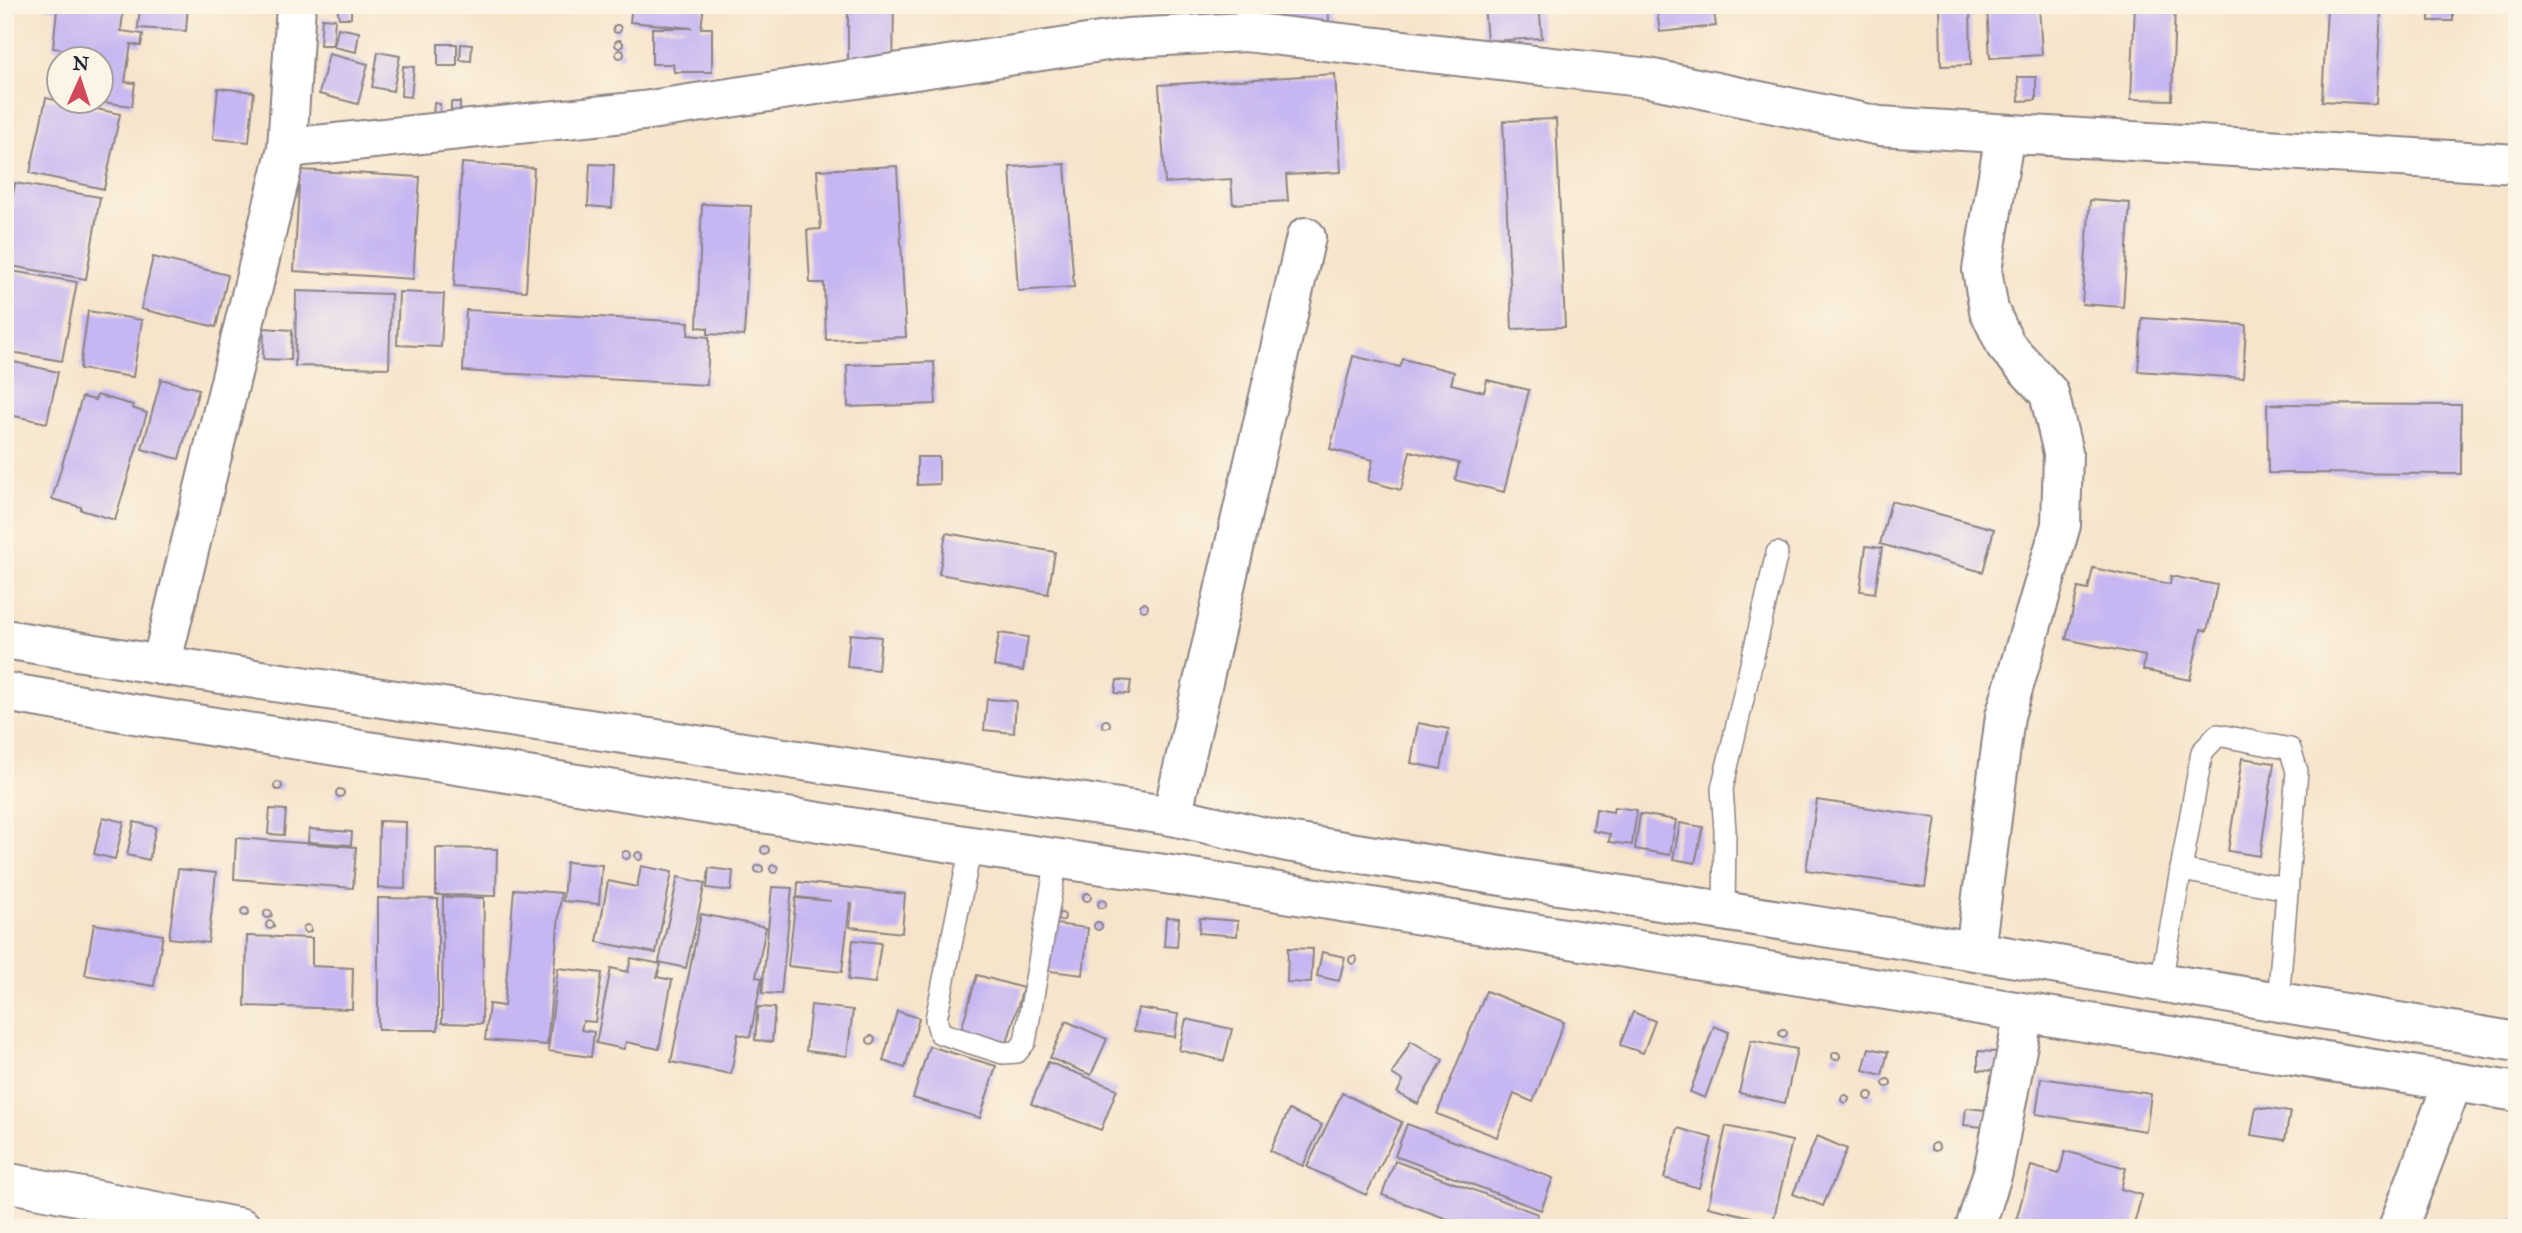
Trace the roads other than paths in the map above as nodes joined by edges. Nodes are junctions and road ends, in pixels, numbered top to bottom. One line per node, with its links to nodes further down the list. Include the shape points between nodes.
1 (296, 5): 3 (main road)
2 (2005, 134): 3 (main road, via 1881,126 1649,78 1245,32 1127,38 643,111); 4 (main road); 16 (main road, via 1982,270 1989,310 2006,346 2049,393 2063,453 2061,525 2005,716)
3 (287, 148): 8 (main road)
4 (2517, 164)
5 (1307, 237): 10 (main road)
6 (1777, 553): 15 (lane, via 1722,789)
7 (5, 639): 8 (main road)
8 (161, 665): 10 (main road)
9 (5, 692): 11 (main road)
10 (1172, 816): 15 (main road, via 1287,842)
11 (971, 846): 12 (main road); 12 (lane, via 936,1019 940,1033 1003,1053 1017,1052 1025,1042)
12 (1057, 858): 19 (main road)
13 (2181, 870): 14 (lane); 14 (lane, via 2202,752 2218,735 2290,749 2297,771); 17 (lane)
14 (2288, 889): 18 (lane)
15 (1724, 911): 16 (main road)
16 (1975, 951): 17 (main road)
17 (2161, 982): 18 (main road)
18 (2278, 1002): 20 (main road)
19 (2024, 1013): 21 (main road); 25 (main road, via 1993,1172)
20 (2517, 1042)
21 (2453, 1082): 22 (main road); 26 (main road)
22 (2517, 1092)
23 (5, 1182): 24 (main road)
24 (242, 1228)
25 (1975, 1228)
26 (2398, 1228)

